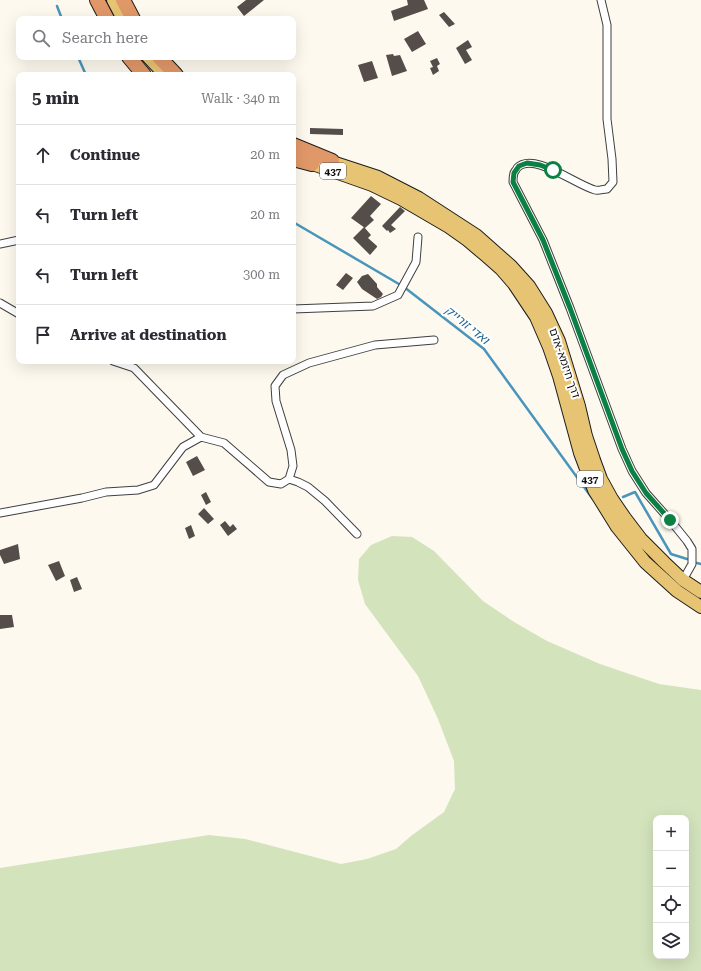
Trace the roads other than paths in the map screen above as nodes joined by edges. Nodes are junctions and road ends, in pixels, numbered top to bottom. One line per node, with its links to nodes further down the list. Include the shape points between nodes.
1 (98, 0): 6 (highway)
2 (106, 0): 7 (main road)
3 (113, 0): 8 (main road)
4 (122, 0): 9 (highway)
5 (601, 0): 35 (street, via 606,25 607,118 613,182 607,189 596,190 553,170 527,163 519,166 514,173 513,182 543,240 632,471 646,493 692,549 692,564)
6 (106, 16)
7 (114, 16)
8 (121, 16)
9 (131, 16)
10 (131, 60): 14 (highway)
11 (142, 60): 15 (main road)
12 (151, 60): 16 (main road)
13 (162, 60): 17 (highway)
14 (141, 72)
15 (152, 72)
16 (162, 72)
17 (173, 72)
18 (296, 146): 21 (highway)
19 (296, 152): 21 (main road, 437)
20 (296, 159): 22 (highway)
21 (332, 161): 35 (main road, דרך חיזמא-אדם / 437, via 378,177 419,198 476,235 529,286 559,341 601,479 641,539)
22 (312, 164): 37 (main road, דרך חיזמא-אדם / 437, via 372,185 401,199 449,227 501,269 536,318 549,347 580,453 594,490 617,527 645,562 677,591)
23 (418, 237): 27 (street, via 416,262 398,295 373,306)
24 (16, 241): 25 (street)
25 (0, 244)
26 (0, 303): 28 (street)
27 (296, 309)
28 (16, 312)
29 (434, 340): 32 (street, via 375,345 310,363 283,375 275,386 276,401 291,450 293,466)
30 (122, 364): 31 (street, via 134,368)
31 (201, 438): 32 (street, via 224,443 269,482 281,484); 33 (street, via 182,447 154,485 138,490 106,492)
32 (289, 479): 34 (street, via 308,487)
33 (0, 513)
34 (357, 534)
35 (684, 580): 36 (main road, דרך חיזמא-אדם / 437)
36 (701, 592)
37 (701, 606)

